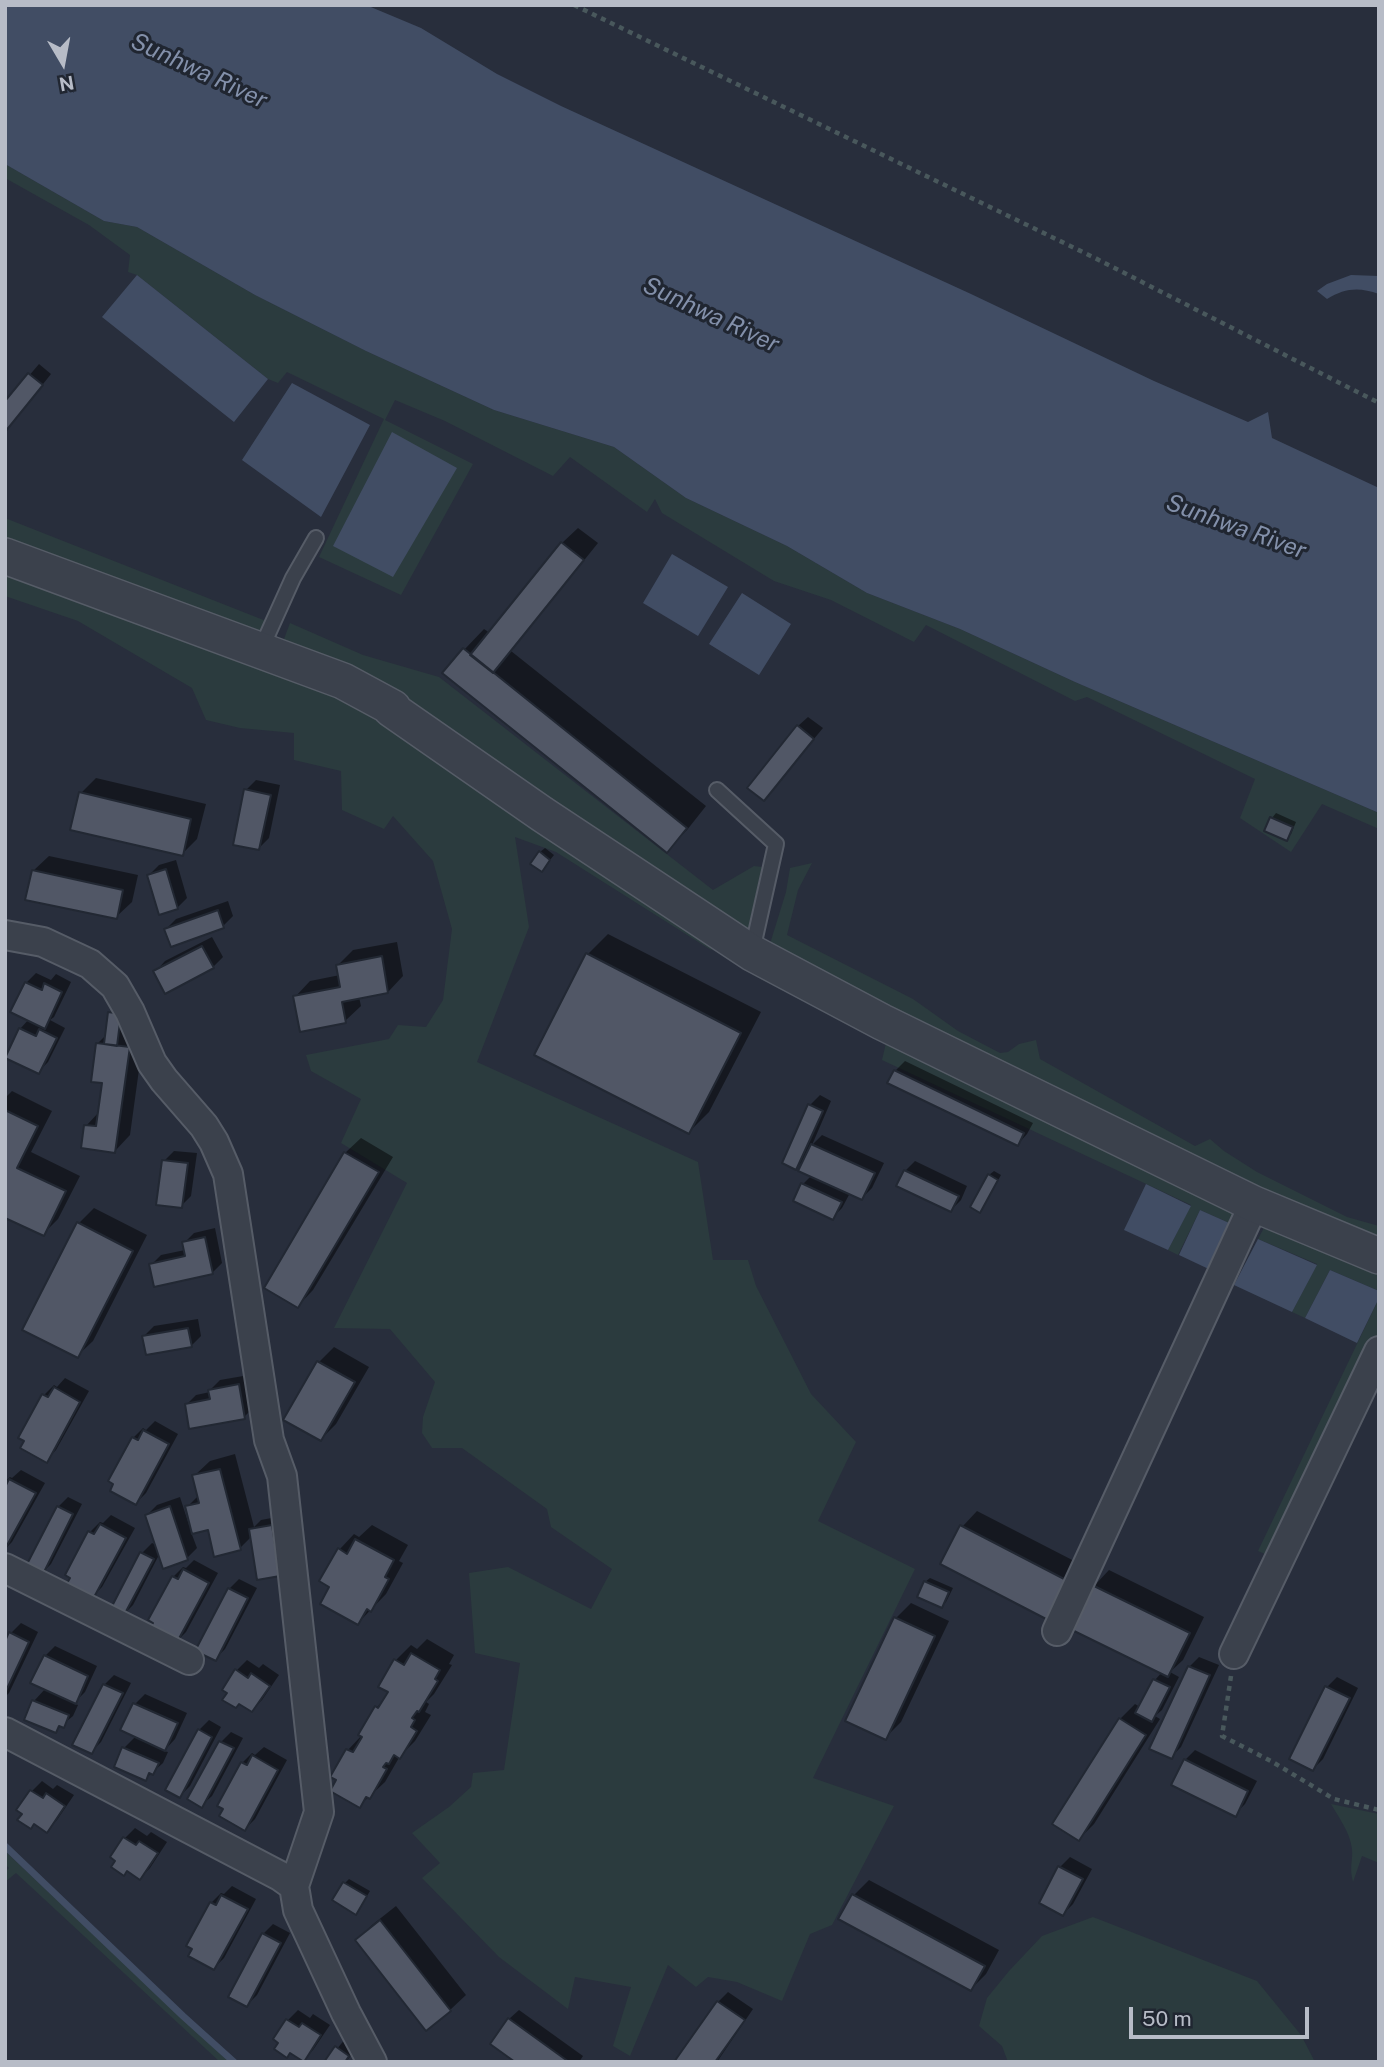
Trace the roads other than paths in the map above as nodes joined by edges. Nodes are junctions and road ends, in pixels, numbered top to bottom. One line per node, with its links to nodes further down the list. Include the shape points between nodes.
1 (316, 538): 3 (lane)
2 (5, 556): 3 (street)
3 (261, 649): 6 (street, via 343,681 393,708 542,814)
4 (717, 790): 6 (lane, via 776,844)
5 (5, 935): 15 (street, via 43,942 90,964 115,986 152,1063 204,1126 228,1174 269,1440 282,1476 319,1812)
6 (752, 953): 7 (street, via 882,1022)
7 (1254, 1204): 8 (street); 11 (street)
8 (1379, 1256)
9 (1379, 1351): 12 (street)
10 (5, 1568): 13 (street)
11 (1056, 1631)
12 (1234, 1654)
13 (189, 1660)
14 (5, 1731): 15 (street)
15 (294, 1886): 16 (street, via 299,1910)
16 (372, 2062)

